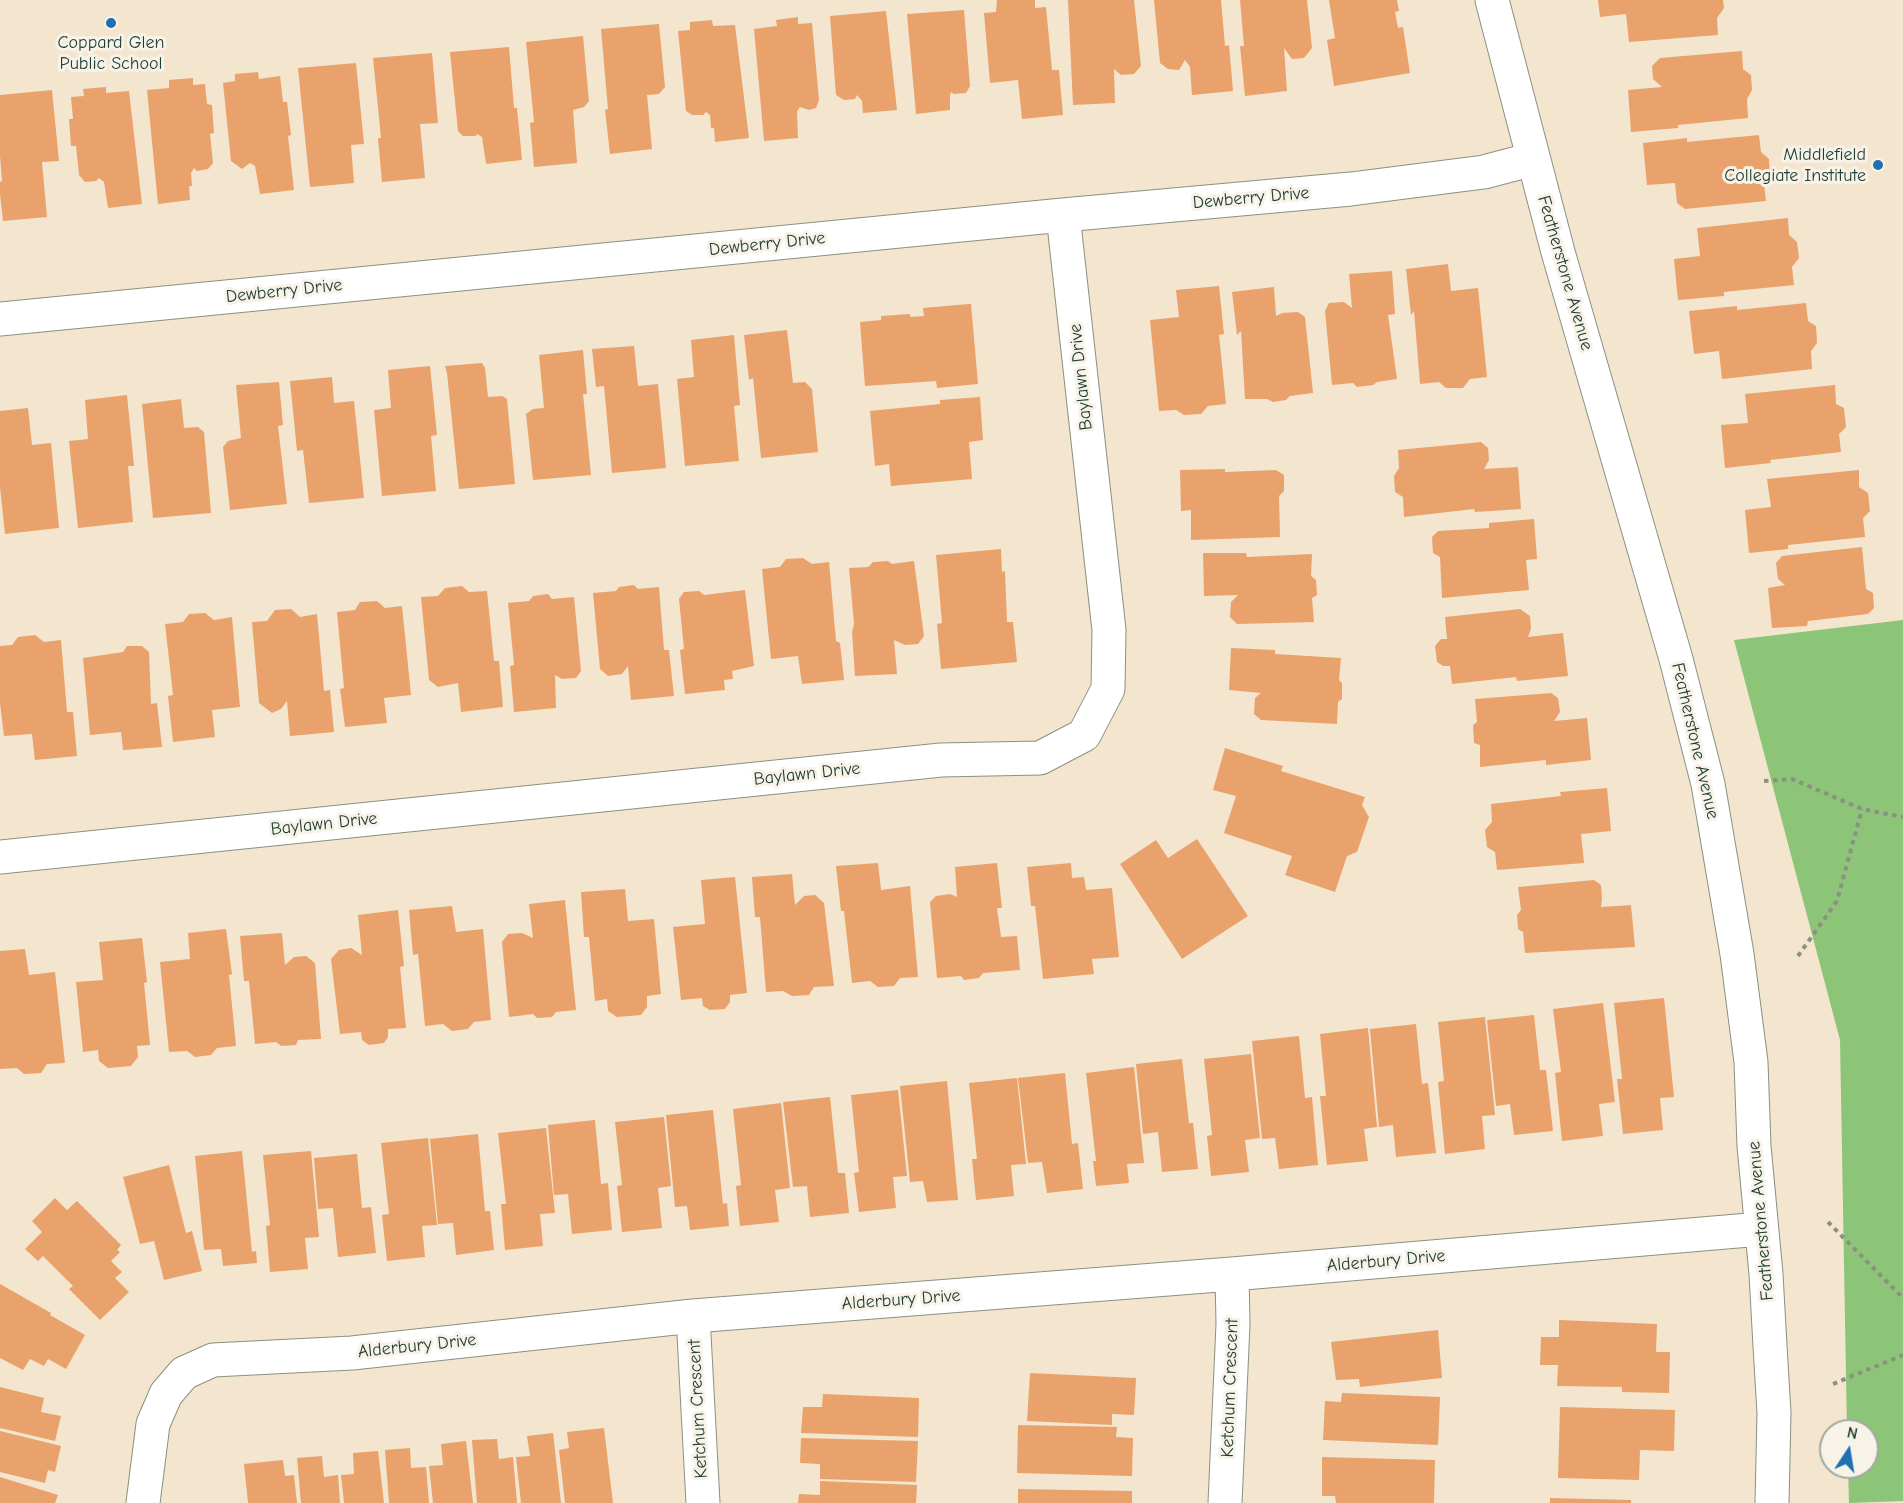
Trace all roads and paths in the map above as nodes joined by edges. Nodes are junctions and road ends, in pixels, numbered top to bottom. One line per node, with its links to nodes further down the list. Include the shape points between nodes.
1 (1492, 0): 2 (street, Featherstone Avenue)
2 (1533, 159): 3 (street, Dewberry Drive, via 1484,172 1351,189); 11 (street, Featherstone Avenue, via 1708,784 1747,1028)
3 (1063, 215): 4 (street, Dewberry Drive); 8 (street, Baylawn Drive, via 1109,630 1108,689 1084,735 1040,758 941,760)
4 (0, 319)
5 (1764, 781): 6 (path, via 1792,779)
6 (1862, 809): 7 (path); 9 (path, via 1837,901)
7 (1903, 817)
8 (0, 857)
9 (1798, 956)
10 (1828, 1222): 13 (path)
11 (1761, 1229): 12 (street, Alderbury Drive); 20 (street, Featherstone Avenue, via 1774,1413)
12 (1232, 1274): 14 (street, Alderbury Drive); 19 (street, Ketchum Crescent)
13 (1903, 1298)
14 (693, 1316): 17 (street, Alderbury Drive, via 352,1353 213,1359 184,1373 166,1394 153,1424); 18 (street, Ketchum Crescent)
15 (1903, 1355): 16 (path)
16 (1833, 1384)
17 (143, 1503)
18 (703, 1503)
19 (1225, 1503)
20 (1772, 1503)

